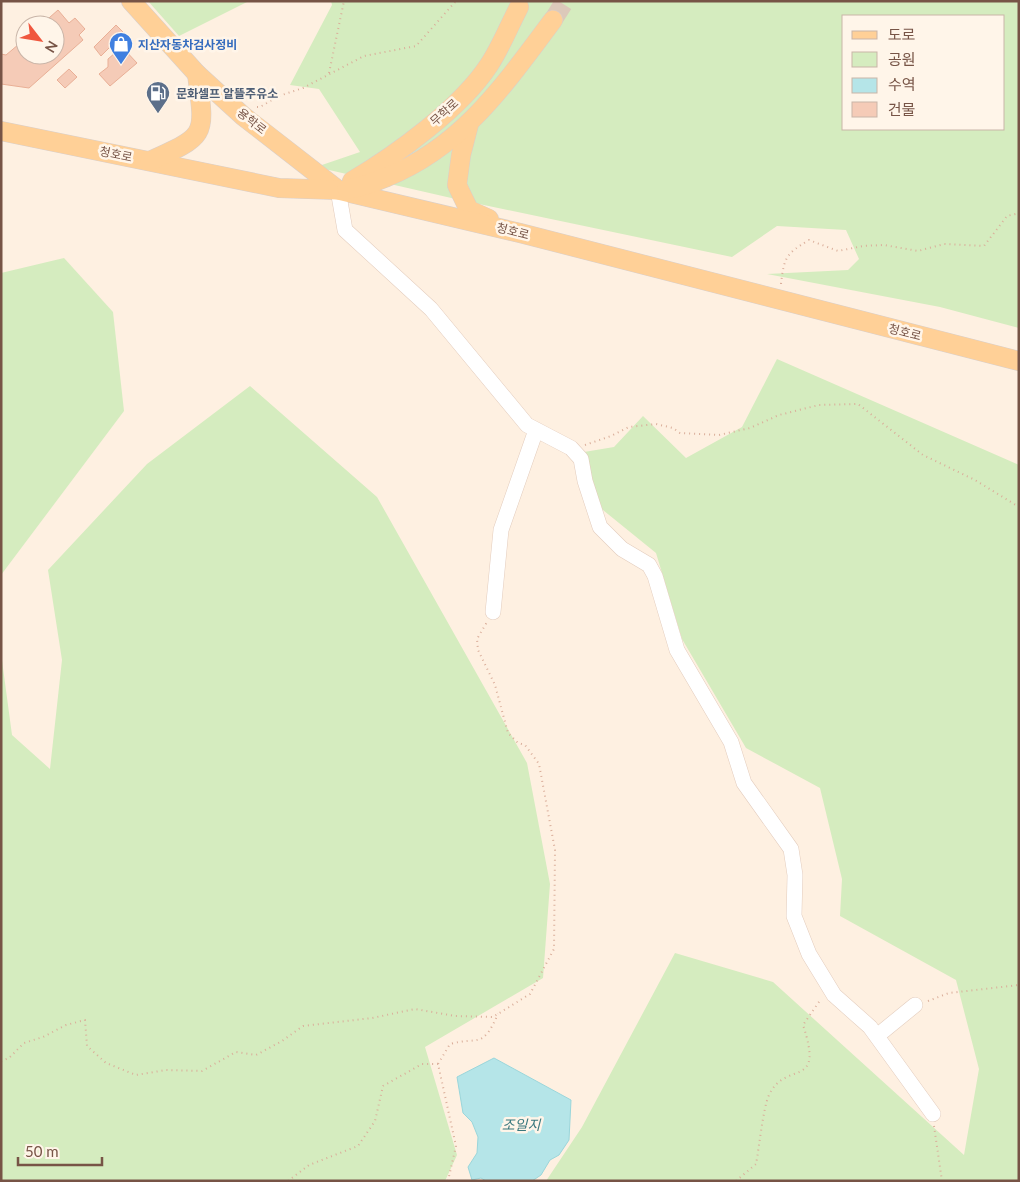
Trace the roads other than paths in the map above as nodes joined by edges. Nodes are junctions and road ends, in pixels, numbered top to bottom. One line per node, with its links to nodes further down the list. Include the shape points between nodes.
1 (132, 1): 4 (main road, 용학로)
2 (519, 7): 8 (main road, 무학로, via 489,66 451,108 382,163)
3 (553, 20): 5 (main road, via 506,83)
4 (197, 74): 7 (main road, via 202,115 199,133 186,145); 8 (main road, 용학로, via 243,116)
5 (470, 122): 8 (main road, via 411,167 360,188); 9 (main road, via 457,185 469,210)
6 (1, 131): 7 (main road, 청호로)
7 (150, 161): 8 (main road, 청호로, via 279,188)
8 (338, 190): 9 (main road, 청호로); 11 (lane, via 345,230 431,309 527,425)
9 (520, 233): 10 (main road, 청호로)
10 (1019, 361)
11 (536, 430): 12 (lane, via 501,530); 14 (lane, via 570,448 581,460 600,527 622,549 650,565 677,650 731,742 744,783 792,850 794,916 809,954 834,995)
12 (492, 612)
13 (915, 1005): 14 (lane)
14 (877, 1036): 15 (lane)
15 (933, 1114)

